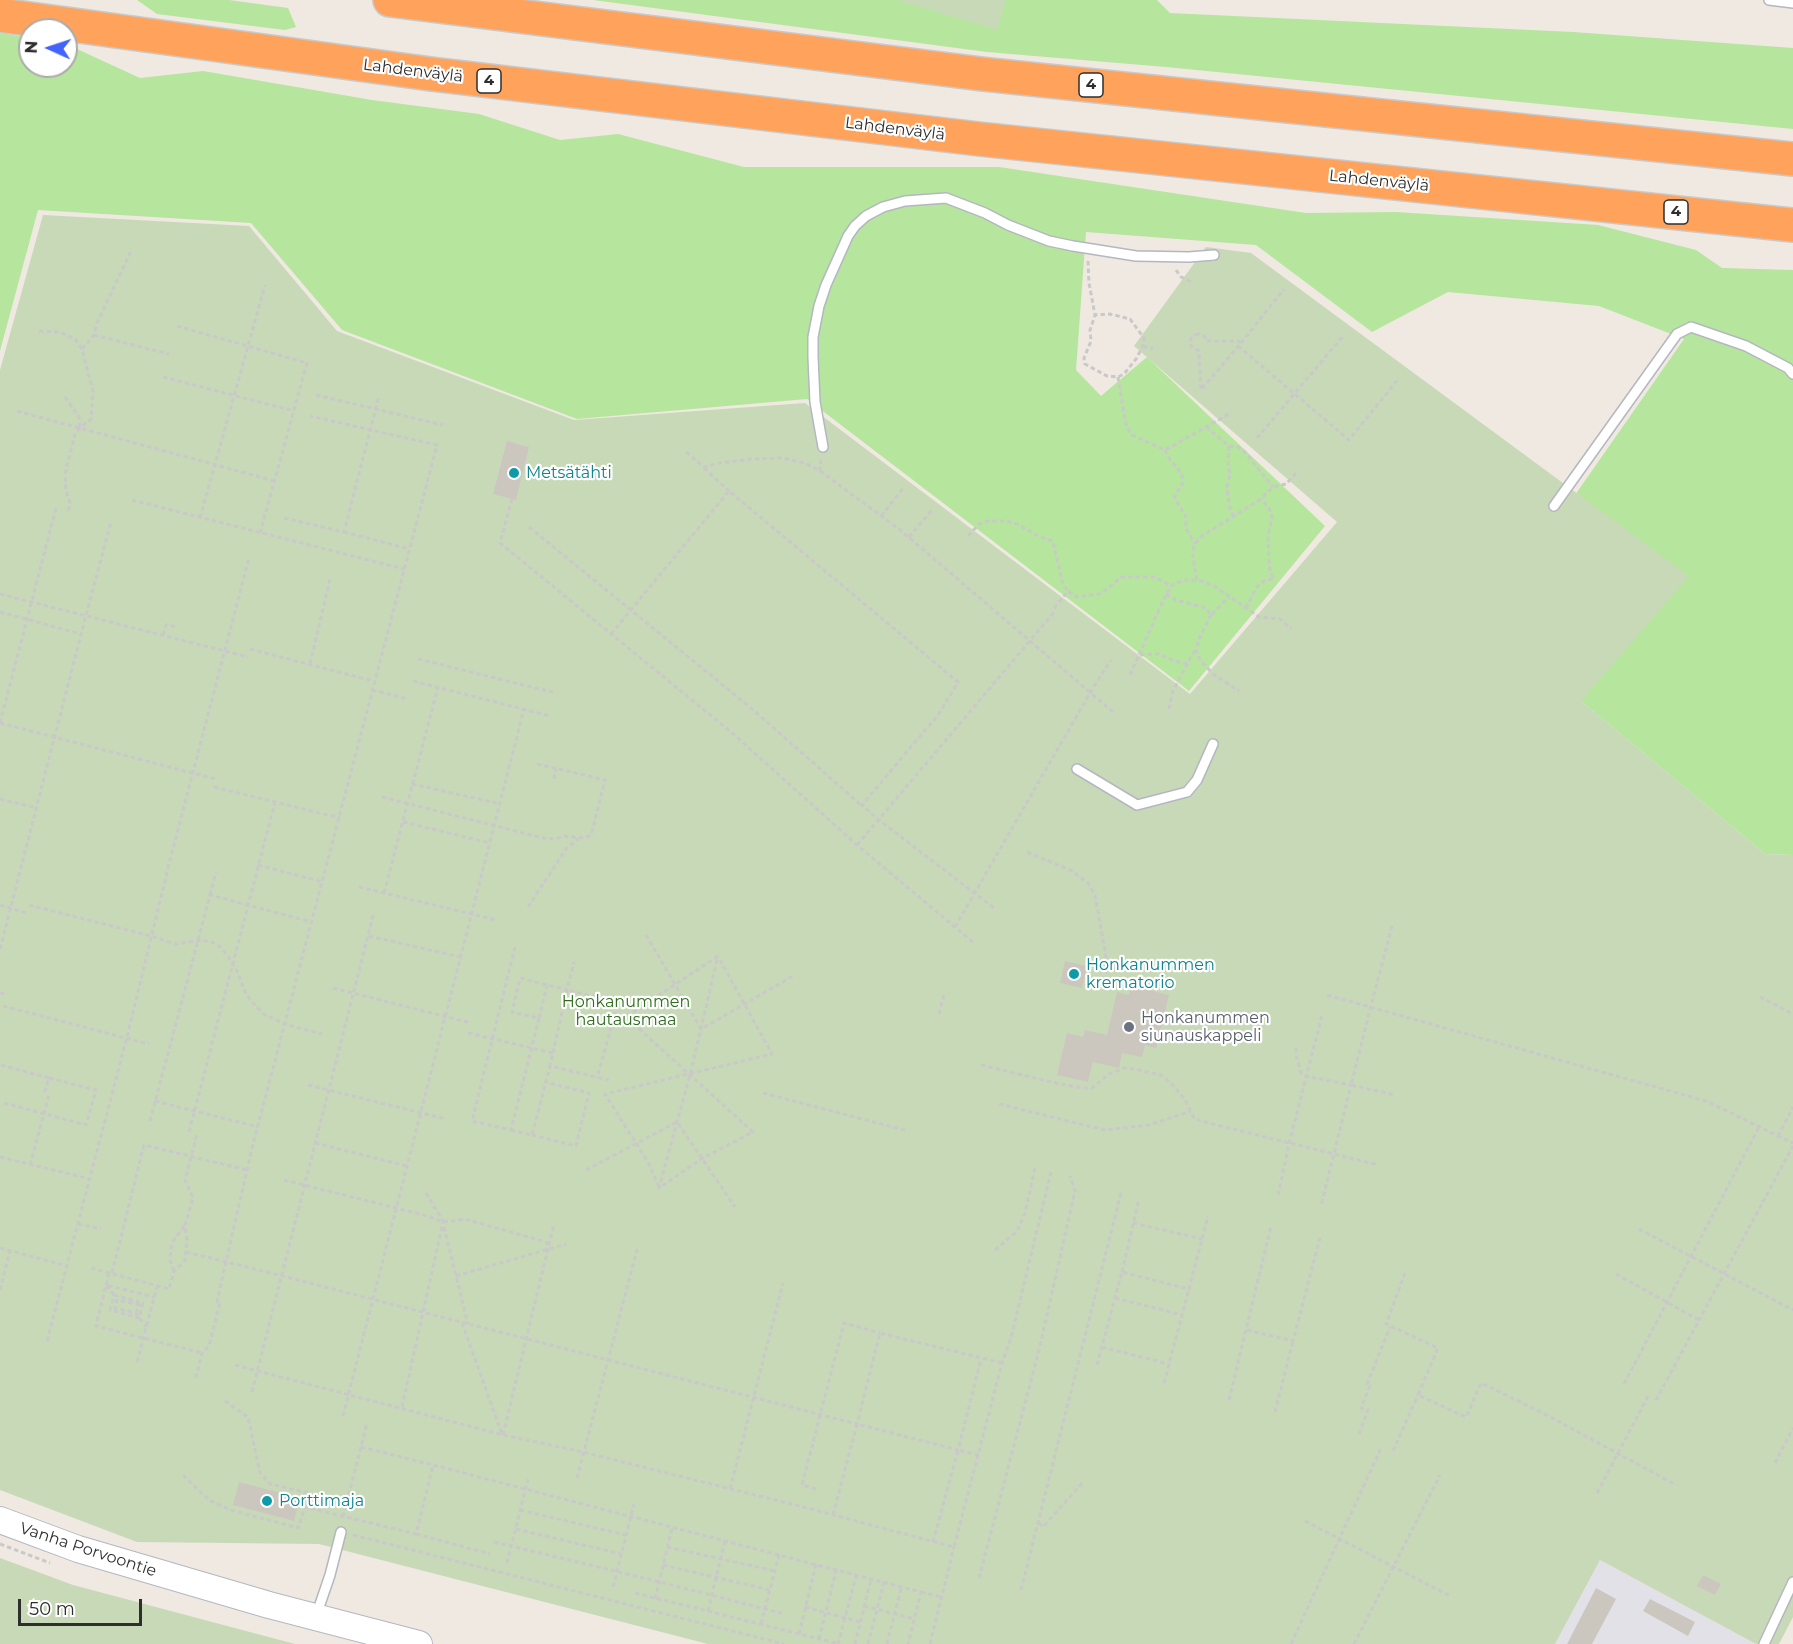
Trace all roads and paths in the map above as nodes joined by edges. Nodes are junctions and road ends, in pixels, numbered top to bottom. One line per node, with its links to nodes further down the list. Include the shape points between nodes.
1 (390, 0): 5 (highway, 4, via 982,74)
2 (1769, 0): 3 (lane)
3 (1793, 3)
4 (0, 15): 6 (highway, Lahdenväylä / 4, via 431,74 979,140)
5 (1793, 159)
6 (1793, 225)
7 (132, 249): 17 (path)
8 (1214, 255): 45 (lane, via 1136,256 1049,241 946,198 883,207 866,216 848,236 819,306 813,357)
9 (1088, 259): 14 (path)
10 (1170, 267): 11 (path)
11 (1192, 282)
12 (265, 285): 20 (path)
13 (1284, 289): 19 (path)
14 (1095, 315): 21 (path, via 1130,319 1144,338); 27 (path, via 1085,364 1107,376)
15 (177, 326): 20 (path)
16 (39, 331): 22 (path, via 66,334)
17 (94, 335): 22 (path); 24 (path)
18 (1344, 335): 29 (path)
19 (1239, 344): 19 (path, via 1201,390 1199,351 1191,346 1192,336 1201,334 1206,341); 29 (path)
20 (248, 346): 31 (path); 36 (path, via 307,363)
21 (1143, 346): 23 (path); 27 (path, via 1129,369)
22 (82, 349): 41 (path, via 91,381 93,410 91,419)
23 (1153, 349)
24 (169, 354)
25 (1793, 374): 59 (lane, via 1746,346 1691,327 1677,334)
26 (163, 377): 31 (path)
27 (1118, 377): 46 (path, via 1126,425 1132,435)
28 (1399, 378): 29 (path, via 1349,440)
29 (1294, 394): 43 (path)
30 (316, 395): 34 (path)
31 (234, 396): 36 (path); 48 (path)
32 (380, 396): 34 (path)
33 (65, 397): 41 (path, via 79,417)
34 (376, 409): 39 (path); 42 (path)
35 (17, 411): 41 (path)
36 (294, 411): 52 (path)
37 (1229, 414): 40 (path)
38 (310, 417): 42 (path)
39 (443, 425)
40 (1206, 427): 44 (path); 46 (path)
41 (80, 428): 48 (path); 62 (path, via 65,476)
42 (371, 430): 69 (path); 74 (path, via 437,445)
43 (1257, 438)
44 (1229, 446): 54 (path, via 1248,455); 64 (path, via 1227,487)
45 (823, 447): 50 (path)
46 (1165, 450): 73 (path, via 1182,474 1175,499)
47 (686, 452): 49 (path)
48 (215, 464): 52 (path); 65 (path)
49 (704, 468): 50 (path, via 719,463 782,458 805,462); 55 (path)
50 (819, 471): 63 (path)
51 (1297, 472): 54 (path, via 1286,484)
52 (274, 481): 70 (path)
53 (904, 487): 63 (path)
54 (1273, 487): 57 (path)
55 (729, 491): 86 (path); 135 (path, via 958,682 938,715)
56 (512, 499): 94 (path, via 500,543)
57 (1261, 499): 64 (path); 85 (path, via 1272,517 1268,536 1274,579 1260,584)
58 (132, 501): 65 (path)
59 (1554, 506)
60 (56, 508): 84 (path)
61 (932, 510): 72 (path)
62 (68, 512)
63 (881, 516): 72 (path)
64 (1233, 517): 73 (path)
65 (200, 518): 70 (path)
66 (284, 518): 69 (path)
67 (111, 522): 88 (path)
68 (529, 527): 86 (path)
69 (344, 532): 74 (path)
70 (260, 533): 76 (path)
71 (968, 536): 80 (path, via 979,524 1006,521 1053,541 1063,585)
72 (909, 537): 96 (path)
73 (1195, 544): 78 (path)
74 (409, 549): 76 (path)
75 (249, 558): 99 (path)
76 (404, 569): 107 (path)
77 (330, 579): 104 (path)
78 (1197, 580): 79 (path); 83 (path)
79 (1171, 586): 80 (path, via 1155,577 1124,576 1099,594 1077,597); 82 (path)
80 (1068, 591): 96 (path)
81 (0, 594): 84 (path)
82 (1166, 594): 89 (path, via 1206,608); 100 (path)
83 (1229, 597): 85 (path); 89 (path)
84 (31, 601): 88 (path); 90 (path)
85 (1246, 608): 92 (path, via 1259,617 1280,619)
86 (629, 611): 94 (path); 135 (path, via 751,708)
87 (0, 612): 90 (path)
88 (86, 615): 93 (path); 95 (path)
89 (1211, 615): 98 (path)
90 (27, 619): 93 (path); 119 (path)
91 (178, 627): 95 (path, via 166,625)
92 (1291, 629)
93 (81, 634): 120 (path)
94 (611, 634): 143 (path, via 731,732)
95 (163, 635): 99 (path)
96 (1030, 640): 113 (path); 138 (path)
97 (250, 649): 104 (path)
98 (1196, 650): 105 (path); 111 (path, via 1213,674)
99 (225, 651): 101 (path); 125 (path)
100 (1139, 655): 105 (path, via 1159,654); 106 (path)
101 (248, 657)
102 (418, 659): 112 (path)
103 (1112, 660): 113 (path)
104 (310, 664): 107 (path)
105 (1187, 664): 116 (path)
106 (1130, 675)
107 (374, 681): 110 (path)
108 (413, 681): 109 (path)
109 (438, 687): 115 (path); 128 (path)
110 (372, 690): 114 (path); 137 (path)
111 (1239, 691)
112 (556, 693)
113 (1090, 693): 117 (path); 150 (path)
114 (408, 699)
115 (524, 709): 118 (path); 134 (path)
116 (1169, 709)
117 (1113, 712)
118 (550, 716)
119 (0, 723): 120 (path)
120 (55, 738): 125 (path); 136 (path)
121 (1213, 744): 124 (lane, via 1197,780 1187,792 1137,805)
122 (537, 764): 123 (path)
123 (556, 769): 127 (path); 141 (path, via 605,780 591,835)
124 (1077, 769)
125 (194, 774): 126 (path); 166 (path)
126 (216, 779)
127 (554, 779)
128 (412, 784): 133 (path); 134 (path)
129 (214, 787): 132 (path)
130 (382, 797): 133 (path)
131 (0, 799): 136 (path)
132 (274, 802): 137 (path); 145 (path)
133 (407, 803): 139 (path); 140 (path)
134 (501, 804): 140 (path)
135 (862, 805): 138 (path)
136 (37, 808): 156 (path)
137 (340, 818): 147 (path)
138 (879, 820): 143 (path); 150 (path)
139 (403, 822): 142 (path); 149 (path)
140 (495, 825): 141 (path, via 543,838); 142 (path)
141 (580, 838): 155 (path, via 567,849)
142 (490, 843): 160 (path)
143 (857, 845): 164 (path)
144 (1028, 852): 180 (path, via 1072,871 1095,895 1106,957)
145 (258, 865): 147 (path); 153 (path)
146 (216, 872): 151 (path)
147 (323, 882): 162 (path)
148 (359, 887): 149 (path)
149 (384, 893): 160 (path)
150 (975, 893): 157 (path); 164 (path)
151 (210, 896): 153 (path); 168 (path)
152 (29, 905): 166 (path)
153 (247, 905): 162 (path); 175 (path)
154 (0, 906): 156 (path)
155 (528, 907)
156 (10, 908): 159 (path); 171 (path)
157 (994, 908)
158 (374, 912): 167 (path)
159 (27, 913)
160 (472, 914): 161 (path); 173 (path)
161 (496, 920)
162 (312, 922): 197 (path)
163 (1392, 926): 190 (path)
164 (955, 927): 169 (path)
165 (646, 935): 178 (path)
166 (151, 936): 168 (path, via 175,944); 201 (path)
167 (368, 936): 173 (path); 183 (path)
168 (197, 942): 175 (path, via 207,940 217,945); 221 (path)
169 (974, 943)
170 (515, 947): 202 (path)
171 (0, 949)
172 (718, 956): 178 (path); 188 (path); 198 (path)
173 (461, 957): 194 (path)
174 (574, 962): 181 (path)
175 (233, 963): 197 (path, via 251,1001 265,1015); 225 (path)
176 (793, 976): 188 (path)
177 (547, 985): 181 (path); 195 (path); 195 (path, via 520,978 512,1011)
178 (674, 985): 198 (path); 210 (path, via 626,1017)
179 (333, 988): 183 (path)
180 (1106, 988)
181 (567, 990): 206 (path); 213 (path, via 618,1002)
182 (0, 993): 184 (path)
183 (353, 993): 194 (path); 218 (path)
184 (6, 994)
185 (944, 995): 191 (path)
186 (1327, 995): 190 (path)
187 (1760, 997): 192 (path)
188 (745, 1004): 198 (path); 210 (path, via 772,1054)
189 (3, 1006): 201 (path)
190 (1371, 1006): 217 (path); 233 (path, via 1706,1101)
191 (939, 1014)
192 (1793, 1014)
193 (1322, 1015): 211 (path)
194 (446, 1016): 196 (path); 227 (path)
195 (539, 1018): 204 (path)
196 (471, 1023)
197 (285, 1024): 200 (path); 232 (path)
198 (701, 1029): 210 (path)
199 (468, 1033): 202 (path)
200 (322, 1034)
201 (127, 1037): 203 (path); 256 (path)
202 (492, 1038): 204 (path); 234 (path, via 472,1121)
203 (149, 1044)
204 (532, 1048): 206 (path); 234 (path)
205 (1296, 1048): 211 (path)
206 (553, 1053): 209 (path)
207 (1, 1065): 212 (path)
208 (981, 1065): 226 (path, via 1084,1088 1092,1088 1124,1068 1135,1069 1161,1075)
209 (550, 1066): 213 (path); 215 (path)
210 (690, 1075): 231 (path); 241 (path, via 605,1094); 247 (path, via 753,1132)
211 (1305, 1076): 217 (path); 242 (path)
212 (49, 1078): 228 (path); 228 (path, via 96,1090 87,1125)
213 (597, 1078): 214 (path)
214 (609, 1080)
215 (545, 1082): 238 (path); 238 (path, via 589,1093 576,1146)
216 (309, 1085): 218 (path)
217 (1352, 1085): 220 (path); 244 (path)
218 (329, 1090): 227 (path); 240 (path)
219 (763, 1093): 235 (path)
220 (1395, 1095)
221 (155, 1101): 225 (path); 230 (path)
222 (4, 1103): 228 (path)
223 (999, 1104): 226 (path, via 1105,1130 1149,1125)
224 (1793, 1107): 239 (path)
225 (195, 1110): 232 (path); 236 (path)
226 (1191, 1111): 242 (path, via 1201,1121)
227 (421, 1113): 229 (path); 250 (path)
228 (44, 1114): 248 (path)
229 (446, 1119)
230 (150, 1121)
231 (677, 1122): 241 (path); 247 (path); 259 (path)
232 (258, 1127): 252 (path)
233 (1759, 1127): 239 (path); 285 (path)
234 (511, 1130): 238 (path)
235 (908, 1131)
236 (189, 1132)
237 (196, 1134): 245 (path)
238 (532, 1136)
239 (1778, 1136): 243 (path)
240 (315, 1143): 250 (path); 258 (path)
241 (637, 1143): 253 (path); 259 (path)
242 (1288, 1143): 244 (path); 262 (path)
243 (1793, 1145): 294 (path)
244 (1333, 1155): 249 (path); 264 (path)
245 (191, 1156): 252 (path); 272 (path, via 185,1180 193,1198); 291 (path, via 144,1145)
246 (0, 1157): 248 (path)
247 (701, 1159): 259 (path); 265 (path)
248 (30, 1165): 256 (path)
249 (1378, 1165)
250 (407, 1166): 266 (path)
251 (1035, 1168): 283 (path, via 1019,1227)
252 (248, 1170): 286 (path)
253 (586, 1170)
254 (1051, 1172): 328 (path)
255 (1070, 1176): 406 (path, via 1075,1191)
256 (90, 1179): 270 (path)
257 (284, 1180): 258 (path)
258 (304, 1185): 266 (path); 295 (path)
259 (659, 1188)
260 (426, 1193): 268 (path)
261 (1121, 1193): 380 (path)
262 (1278, 1195)
263 (1139, 1199): 269 (path)
264 (1321, 1206)
265 (735, 1207)
266 (395, 1208): 268 (path); 305 (path)
267 (1208, 1216): 277 (path)
268 (443, 1222): 282 (path, via 465,1219 546,1242); 296 (path); 308 (path)
269 (1133, 1222): 277 (path); 290 (path)
270 (78, 1224): 274 (path); 287 (path)
271 (554, 1224): 282 (path)
272 (185, 1225): 284 (path); 289 (path, via 171,1248)
273 (1271, 1226): 317 (path)
274 (101, 1229)
275 (1639, 1229): 285 (path)
276 (1320, 1238): 322 (path)
277 (1202, 1239): 300 (path)
278 (566, 1244): 282 (path)
279 (638, 1246): 326 (path)
280 (0, 1248): 281 (path)
281 (10, 1250): 287 (path); 301 (path)
282 (547, 1250): 296 (path); 320 (path)
283 (995, 1250)
284 (186, 1252): 286 (path); 289 (path, via 185,1261)
285 (1691, 1257): 294 (path); 306 (path)
286 (227, 1262): 295 (path); 324 (path, via 209,1346)
287 (67, 1266): 321 (path)
288 (91, 1268): 291 (path)
289 (174, 1271): 299 (path, via 169,1289)
290 (1122, 1272): 300 (path); 304 (path)
291 (111, 1273): 298 (path); 299 (path)
292 (1405, 1274): 315 (path, via 1386,1324)
293 (1616, 1274): 306 (path)
294 (1724, 1274): 307 (path); 312 (path)
295 (281, 1276): 305 (path); 332 (path)
296 (456, 1276): 314 (path)
297 (783, 1283): 340 (path)
298 (106, 1285): 302 (path); 303 (path); 319 (path, via 96,1326)
299 (157, 1287): 303 (path)
300 (1189, 1289): 310 (path)
301 (0, 1290)
302 (114, 1295): 311 (path, via 110,1310); 311 (path, via 143,1303)
303 (154, 1297): 316 (path)
304 (1115, 1298): 310 (path); 323 (path)
305 (372, 1300): 308 (path); 337 (path)
306 (1668, 1301): 312 (path); 335 (path)
307 (1793, 1310)
308 (423, 1312): 313 (path); 344 (path)
309 (136, 1313): 309 (path, via 115,1308 117,1300 138,1305); 311 (path)
310 (1182, 1315): 329 (path)
311 (139, 1318): 316 (path)
312 (1699, 1320): 342 (path)
313 (462, 1323): 314 (path); 351 (path)
314 (468, 1324): 320 (path)
315 (1390, 1326): 338 (path, via 1438,1348); 352 (path, via 1367,1384 1370,1386 1361,1408 1368,1410)
316 (146, 1327): 319 (path)
317 (1246, 1330): 322 (path); 341 (path)
318 (880, 1333): 325 (path); 346 (path, via 844,1323); 349 (path)
319 (144, 1338): 324 (path); 327 (path)
320 (526, 1338): 326 (path); 351 (path)
321 (47, 1341)
322 (1293, 1341): 345 (path)
323 (1102, 1347): 329 (path); 331 (path)
324 (202, 1353): 333 (path)
325 (981, 1359): 328 (path); 355 (path)
326 (608, 1360): 340 (path); 357 (path)
327 (137, 1362)
328 (1002, 1363): 359 (path)
329 (1169, 1364): 334 (path)
330 (235, 1365): 332 (path)
331 (1097, 1365)
332 (257, 1371): 336 (path); 337 (path)
333 (196, 1378)
334 (1164, 1383)
335 (1624, 1384)
336 (252, 1392)
337 (348, 1395): 344 (path); 347 (path)
338 (1418, 1395): 356 (path); 358 (path, via 1466,1417 1482,1383)
339 (1648, 1396): 358 (path)
340 (753, 1398): 346 (path); 368 (path)
341 (1229, 1400)
342 (1656, 1400)
343 (225, 1401): 373 (path, via 248,1417 260,1473 270,1484 308,1493)
344 (402, 1408): 351 (path)
345 (1275, 1412)
346 (820, 1415): 349 (path); 369 (path, via 802,1485)
347 (343, 1416)
348 (367, 1423): 354 (path)
349 (857, 1424): 355 (path); 375 (path)
350 (1793, 1428): 360 (path)
351 (503, 1434): 357 (path)
352 (1359, 1434)
353 (1382, 1446): 386 (path)
354 (361, 1447): 361 (path); 376 (path)
355 (958, 1450): 359 (path); 389 (path)
356 (1393, 1451)
357 (583, 1452): 364 (path); 368 (path)
358 (1617, 1452): 367 (path); 371 (path)
359 (979, 1455): 392 (path)
360 (1775, 1463)
361 (433, 1466): 370 (path); 384 (path)
362 (183, 1475): 373 (path, via 209,1500 298,1528)
363 (1440, 1475): 400 (path)
364 (577, 1478)
365 (528, 1479): 370 (path)
366 (1084, 1481): 380 (path, via 1043,1527)
367 (1676, 1485)
368 (730, 1489): 375 (path)
369 (816, 1489)
370 (525, 1490): 374 (path); 377 (path)
371 (1597, 1493)
372 (634, 1504): 377 (path)
373 (305, 1507): 376 (path)
374 (520, 1510): 382 (path); 385 (path)
375 (833, 1515): 389 (path)
376 (344, 1516): 383 (path); 384 (path)
377 (630, 1517): 381 (path); 385 (path)
378 (0, 1520): 429 (main road, Vanha Porvoontie, via 78,1549)
379 (1305, 1521): 386 (path)
380 (1038, 1522): 414 (path)
381 (672, 1528): 387 (path); 391 (path)
382 (516, 1529): 390 (path); 394 (path)
383 (341, 1532): 429 (lane, via 333,1576); 437 (path)
384 (416, 1534): 393 (path)
385 (626, 1535): 394 (path)
386 (1339, 1539): 400 (path); 444 (path)
387 (725, 1541): 395 (path); 396 (path)
388 (494, 1542): 390 (path)
389 (933, 1542): 392 (path)
390 (512, 1546): 397 (path); 402 (path)
391 (667, 1547): 396 (path); 399 (path)
392 (954, 1547): 419 (path)
393 (490, 1554)
394 (621, 1554): 402 (path)
395 (779, 1555): 398 (path); 403 (path)
396 (721, 1559): 403 (path); 405 (path)
397 (507, 1563)
398 (816, 1564): 401 (path); 422 (path)
399 (663, 1565): 405 (path); 408 (path)
400 (1393, 1568): 418 (path); 445 (path)
401 (836, 1570): 404 (path); 426 (path)
402 (617, 1571): 408 (path); 411 (path)
403 (775, 1571): 413 (path)
404 (856, 1575): 407 (path); 430 (path)
405 (716, 1578): 413 (path); 417 (path)
406 (980, 1578)
407 (871, 1579): 409 (path); 421 (path)
408 (659, 1582): 417 (path); 420 (path)
409 (885, 1582): 412 (path); 424 (path)
410 (1793, 1582): 446 (lane)
411 (613, 1587)
412 (901, 1587): 415 (path); 427 (path)
413 (770, 1590): 423 (path)
414 (1021, 1590)
415 (921, 1592): 419 (path); 431 (path)
416 (635, 1593): 420 (path)
417 (711, 1596): 423 (path); 425 (path)
418 (1450, 1596)
419 (942, 1597): 443 (path)
420 (655, 1599): 425 (path)
421 (864, 1606): 424 (path); 432 (path)
422 (805, 1608): 426 (path); 434 (path)
423 (765, 1609): 428 (path); 433 (path)
424 (878, 1609): 427 (path); 440 (path)
425 (708, 1611): 433 (path)
426 (826, 1613): 430 (path); 435 (path)
427 (894, 1613): 431 (path); 441 (path)
428 (785, 1614)
429 (315, 1617): 436 (main road, Vanha Porvoontie)
430 (845, 1618): 432 (path); 438 (path)
431 (915, 1619): 442 (path)
432 (860, 1622): 439 (path)
433 (761, 1624): 434 (path)
434 (799, 1634): 435 (path)
435 (819, 1639): 438 (path)
436 (419, 1644)
437 (784, 1644)
438 (839, 1644)
439 (855, 1644)
440 (868, 1644)
441 (887, 1644)
442 (908, 1644)
443 (930, 1644)
444 (1291, 1644)
445 (1354, 1644)
446 (1764, 1644)

